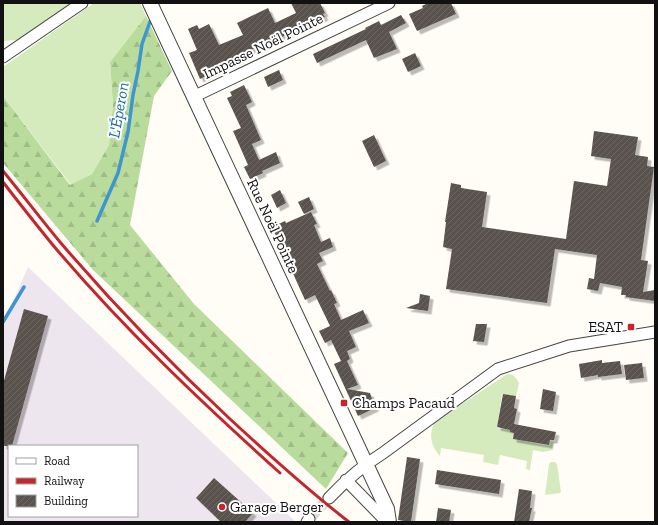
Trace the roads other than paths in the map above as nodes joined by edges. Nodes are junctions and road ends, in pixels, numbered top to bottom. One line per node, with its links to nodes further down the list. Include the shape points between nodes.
1 (82, 3): 4 (street)
2 (389, 3): 5 (street, Impasse Noël Pointe)
3 (152, 8): 5 (street, Rue Noël Pointe)
4 (3, 57)
5 (193, 96): 7 (street, Rue Noël Pointe)
6 (655, 332): 7 (street, via 570,346 498,369)
7 (366, 464): 8 (street); 10 (street, Rue Noël Pointe, via 387,508)
8 (346, 480): 9 (street); 10 (street)
9 (329, 498)
10 (388, 522)

